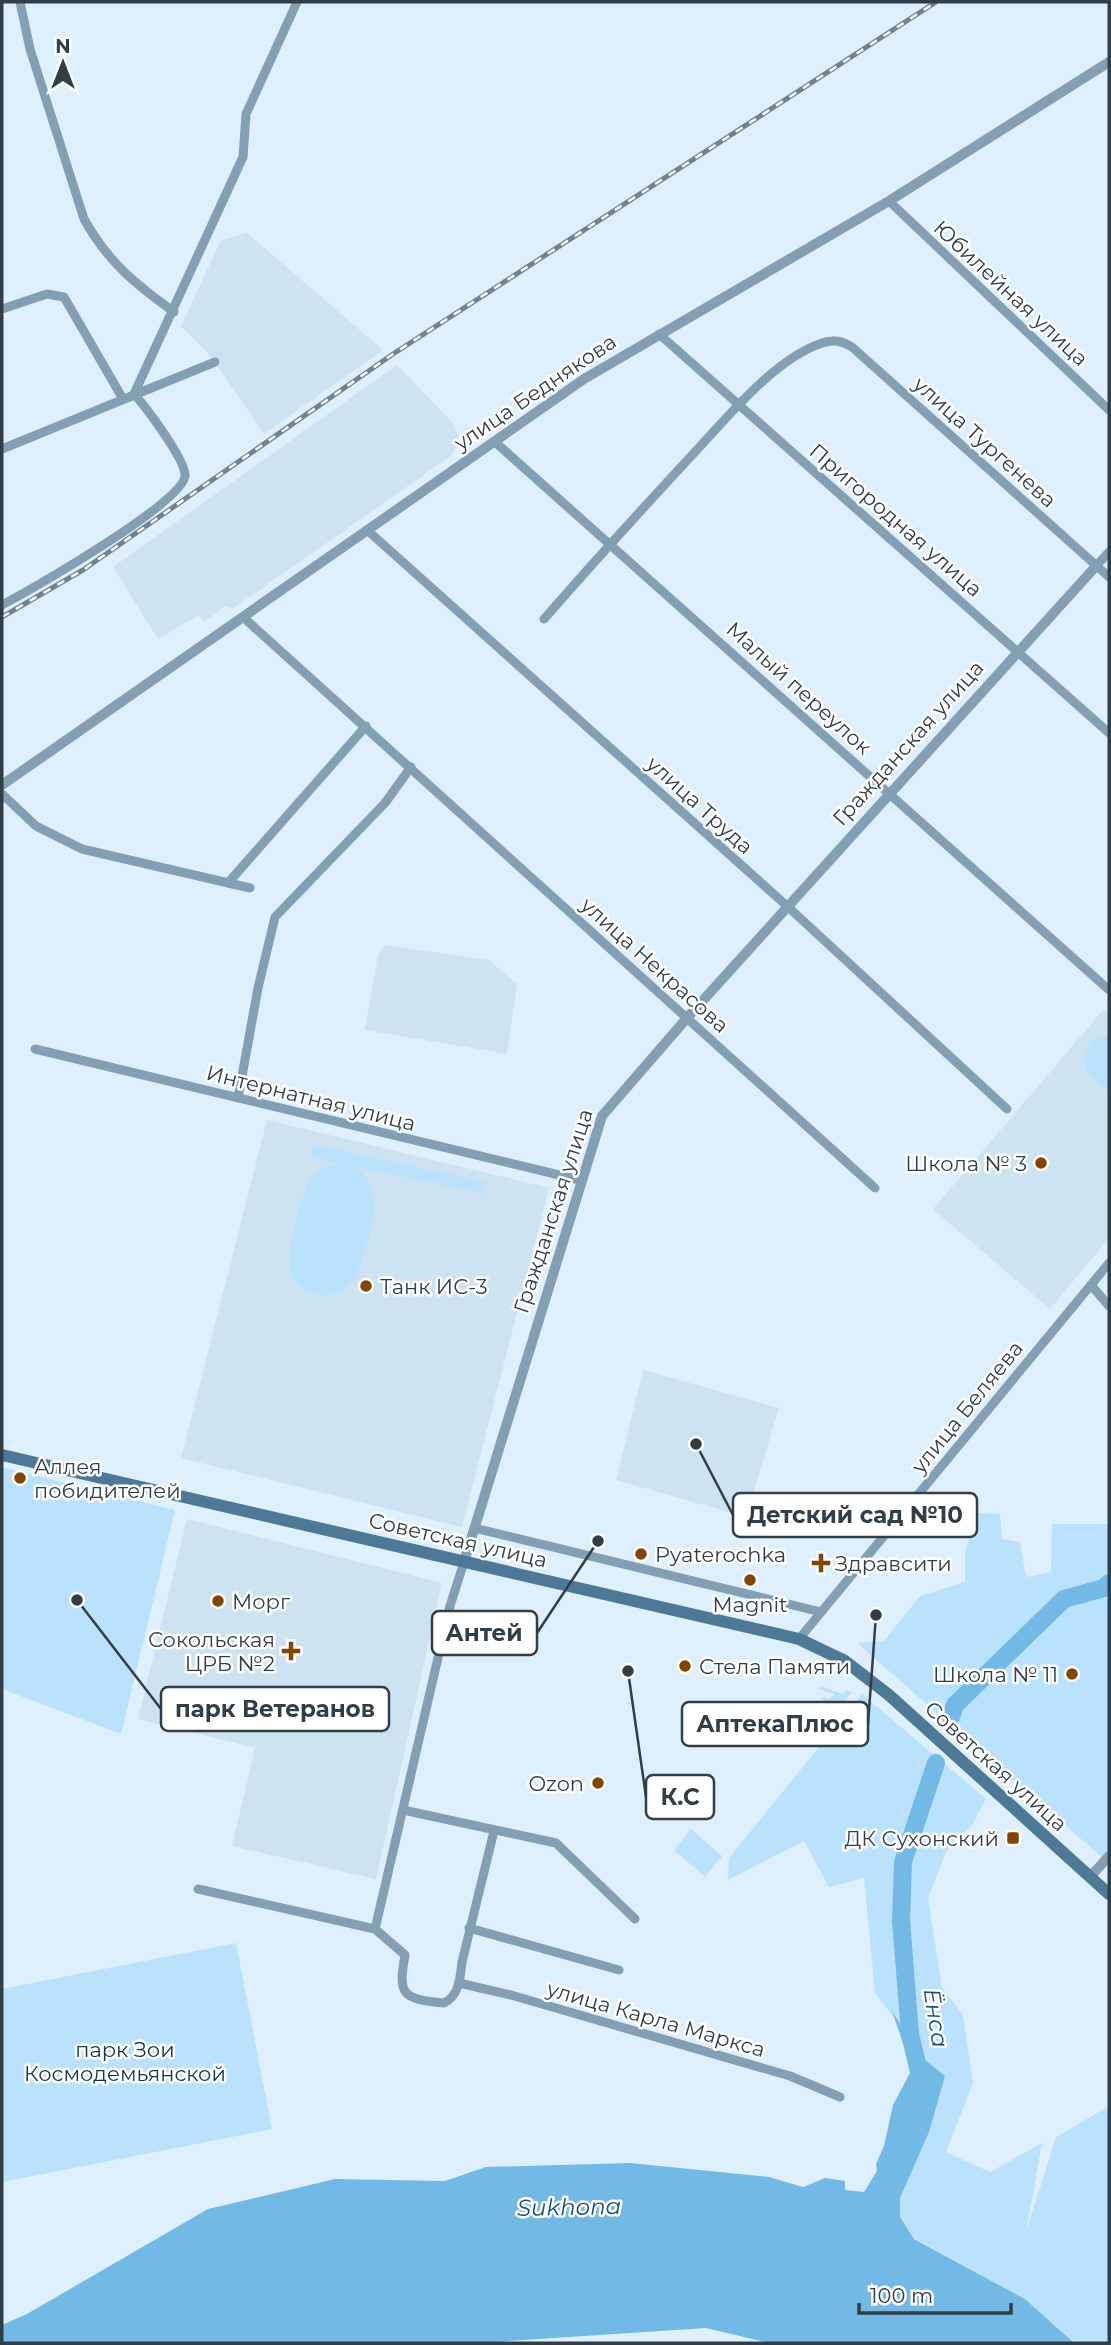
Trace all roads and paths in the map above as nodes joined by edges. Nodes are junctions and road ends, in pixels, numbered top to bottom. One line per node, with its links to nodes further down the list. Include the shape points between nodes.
1 (20, 2): 6 (street, via 30,50 83,219 122,273)
2 (297, 2): 6 (street, via 246,114 243,157)
3 (1109, 62): 4 (street, улица Беднякова)
4 (889, 201): 7 (street, улица Беднякова); 12 (street, Юбилейная улица)
5 (2, 309): 10 (street, via 56,293 71,304)
6 (174, 312): 9 (street)
7 (659, 334): 11 (street, Пригородная улица); 13 (street, улица Беднякова, via 584,379)
8 (215, 362): 9 (street)
9 (134, 394): 10 (street); 20 (street, via 150,411 180,463 185,474 182,484 126,529)
10 (123, 399): 14 (street)
11 (739, 405): 16 (street); 18 (street, улица Тургенева, via 783,365 812,347 835,340 852,347); 23 (street, Пригородная улица)
12 (1109, 410)
13 (495, 442): 15 (street, улица Беднякова); 16 (street, Малый переулок)
14 (2, 449)
15 (367, 530): 21 (street, улица Беднякова); 32 (street, улица Труда)
16 (610, 542): 22 (street); 28 (street, Малый переулок)
17 (1109, 552): 18 (street, Гражданская улица)
18 (1097, 565): 19 (street, улица Тургенева); 23 (street, Гражданская улица)
19 (1109, 577)
20 (2, 605)
21 (244, 618): 24 (street, улица Некрасова); 27 (street, улица Беднякова)
22 (544, 620)
23 (1017, 650): 25 (street, Пригородная улица); 28 (street, Гражданская улица)
24 (366, 726): 26 (street, улица Некрасова); 30 (street)
25 (1109, 733)
26 (411, 767): 34 (street, улица Некрасова); 36 (street, via 385,803 275,917)
27 (2, 785)
28 (890, 793): 32 (street, Гражданская улица); 33 (street, Малый переулок)
29 (2, 794): 30 (street, via 36,827 82,849)
30 (228, 883): 31 (street)
31 (250, 888)
32 (787, 906): 34 (street, Гражданская улица); 37 (street, улица Труда)
33 (1109, 990)
34 (687, 1018): 38 (street, Гражданская улица, via 610,1104); 39 (street, улица Некрасова)
35 (35, 1048): 36 (street, Интернатная улица)
36 (238, 1098): 38 (street, Интернатная улица)
37 (1007, 1109)
38 (580, 1180): 44 (street, Гражданская улица)
39 (875, 1188)
40 (1109, 1262): 41 (street, улица Беляева)
41 (1091, 1285): 42 (street); 46 (street, улица Беляева)
42 (1109, 1306)
43 (2, 1455): 45 (main road, Советская улица)
44 (474, 1528): 45 (street, Гражданская улица); 46 (street, Советская улица)
45 (464, 1562): 47 (main road, Советская улица); 48 (street, Гражданская улица)
46 (821, 1612): 47 (street, улица Беляева)
47 (799, 1639): 51 (main road, Советская улица, via 845,1661 881,1688)
48 (403, 1810): 49 (street); 56 (street, Гражданская улица)
49 (494, 1831): 54 (street, via 556,1843); 55 (street)
50 (1109, 1856): 51 (street)
51 (1090, 1877): 53 (main road, Советская улица)
52 (198, 1889): 56 (street)
53 (1109, 1894)
54 (635, 1919)
55 (469, 1928): 57 (street); 58 (street)
56 (375, 1929): 58 (street, via 405,1955 400,1982 406,1993 444,2003)
57 (619, 1970)
58 (459, 1983): 59 (street, улица Карла Маркса, via 790,2076)
59 (840, 2097)

